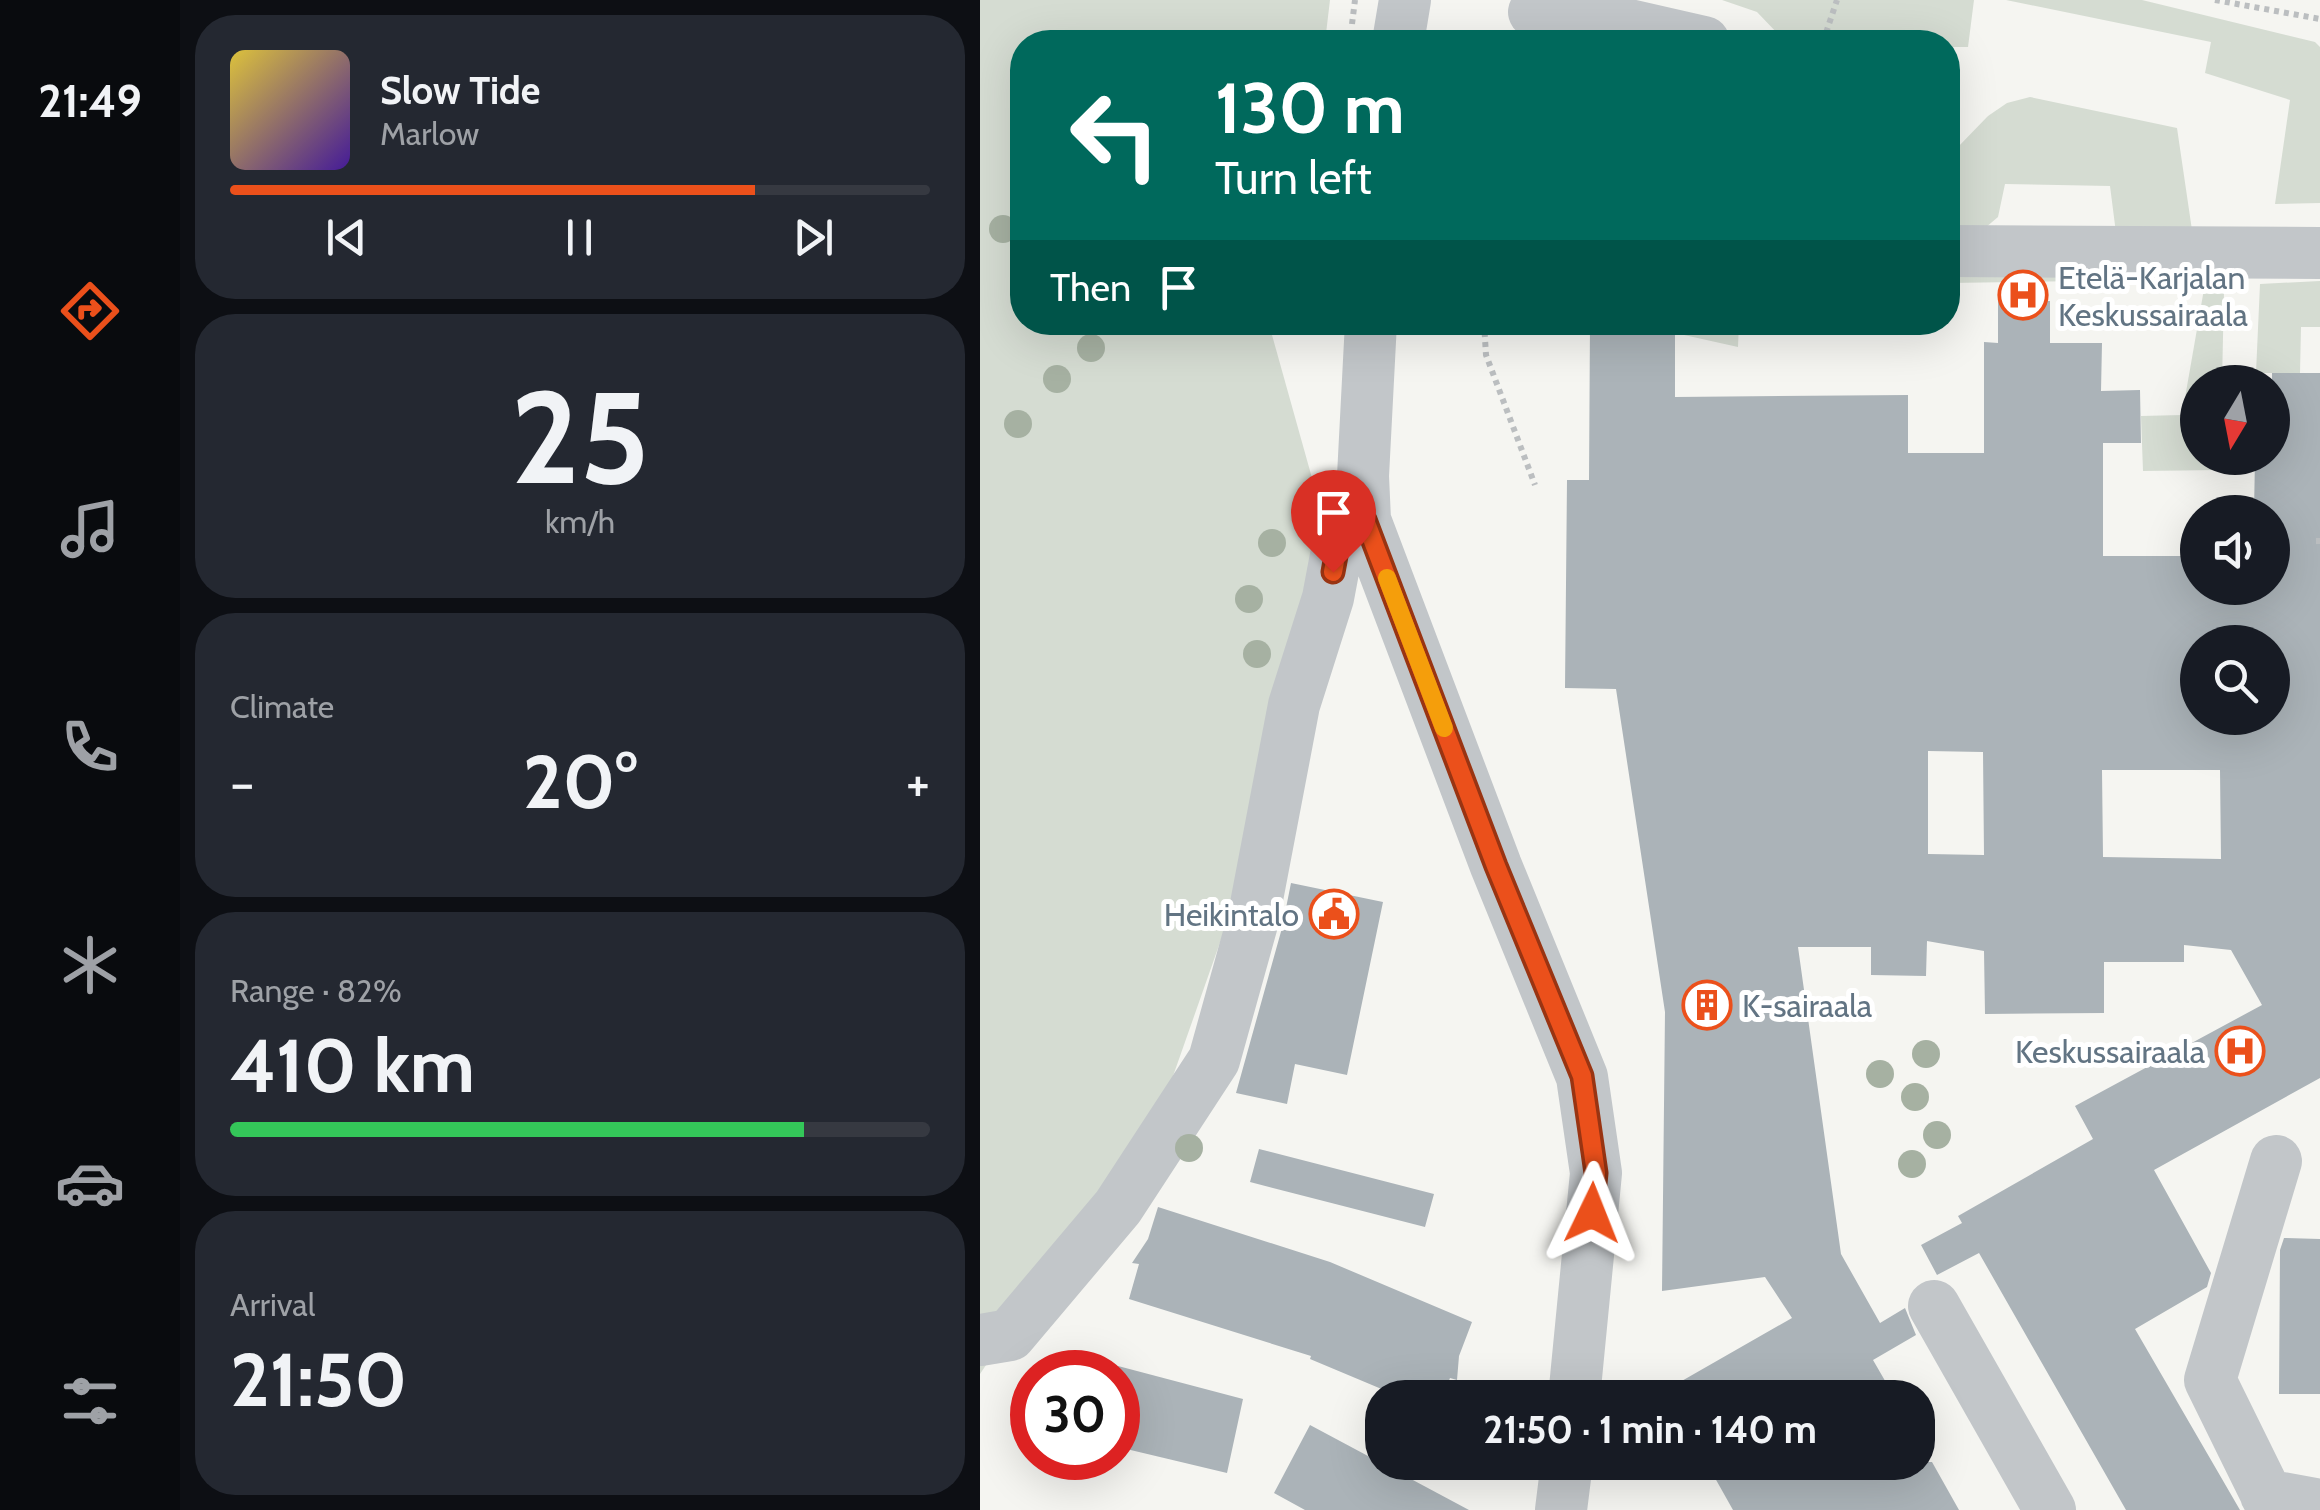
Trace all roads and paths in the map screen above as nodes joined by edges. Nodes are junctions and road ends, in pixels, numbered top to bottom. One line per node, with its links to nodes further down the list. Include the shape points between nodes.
1 (1837, 0): 6 (path)
2 (2215, 0): 4 (path)
3 (1534, 12): 5 (street)
4 (2320, 20)
5 (1654, 30)
6 (1827, 30)
7 (1960, 251): 8 (street)
8 (2320, 253)
9 (1369, 335): 12 (street)
10 (1485, 335): 11 (path, via 1486,356)
11 (1535, 485)
12 (1365, 520): 15 (street, via 1338,545 1294,705 1252,920 1214,1060 1118,1207 1010,1335); 16 (street, via 1582,1076 1596,1173)
13 (2276, 1161): 18 (street, via 2210,1380)
14 (1934, 1306): 21 (street)
15 (980, 1340)
16 (1576, 1380)
17 (1564, 1480): 20 (street)
18 (2270, 1503): 19 (street)
19 (2320, 1505)
20 (1561, 1510)
21 (2050, 1510)

